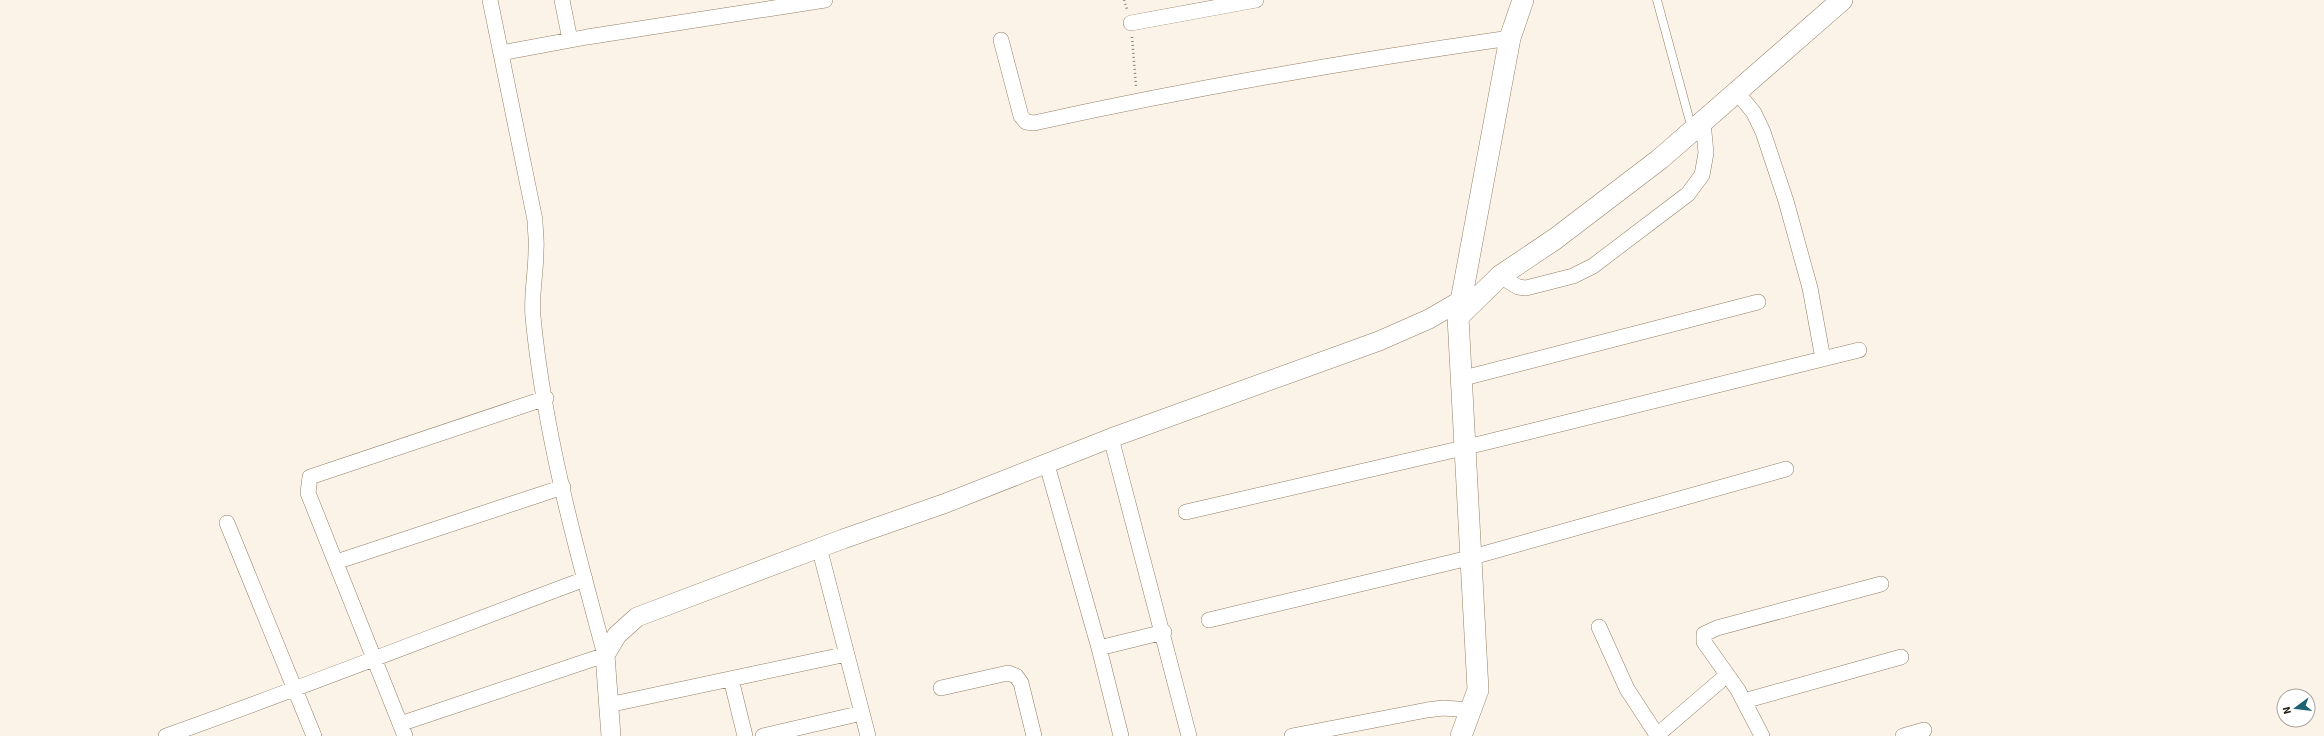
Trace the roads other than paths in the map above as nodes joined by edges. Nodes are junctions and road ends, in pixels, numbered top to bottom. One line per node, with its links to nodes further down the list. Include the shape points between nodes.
1 (490, 0): 12 (street)
2 (562, 0): 10 (street)
3 (825, 0): 10 (street)
4 (1256, 0): 8 (street)
5 (1524, 0): 9 (main road)
6 (1657, 0): 14 (lane)
7 (1842, 0): 13 (main road)
8 (1131, 23)
9 (1510, 38): 11 (street, via 1361,60 1138,100 1034,123 1026,122 1020,116); 17 (main road)
10 (570, 40): 12 (street)
11 (1001, 40)
12 (501, 53): 21 (street, via 535,220 532,315)
13 (1737, 92): 14 (main road); 19 (street, via 1754,113 1763,132 1784,194 1810,288)
14 (1698, 126): 15 (main road, via 1660,159 1555,239); 15 (street, via 1706,153 1702,175 1688,194 1593,266 1572,276 1526,288 1518,287)
15 (1500, 276): 17 (main road)
16 (1758, 302): 20 (street)
17 (1459, 309): 20 (main road); 22 (street, via 1379,341)
18 (1860, 350): 19 (street)
19 (1823, 359): 23 (street)
20 (1460, 379): 23 (main road)
21 (546, 398): 26 (street); 31 (street, via 310,477 308,493)
22 (1111, 438): 24 (street); 36 (street)
23 (1463, 448): 27 (street); 30 (main road)
24 (1047, 465): 29 (street); 37 (street)
25 (1786, 469): 30 (street)
26 (564, 487): 31 (street); 32 (street)
27 (1186, 512)
28 (227, 523): 45 (street)
29 (819, 548): 38 (street); 39 (street, via 637,617 617,635)
30 (1469, 558): 34 (street); 48 (main road, via 1478,690)
31 (336, 562): 41 (street)
32 (584, 579): 39 (street); 41 (street)
33 (1881, 584): 42 (street, via 1704,634 1704,642)
34 (1209, 620)
35 (1599, 627): 52 (street, via 1628,689)
36 (1164, 632): 37 (street); 61 (street)
37 (1099, 648): 60 (street)
38 (847, 654): 43 (street); 49 (street)
39 (605, 655): 47 (street); 50 (street)
40 (1901, 657): 46 (street)
41 (373, 658): 45 (street); 50 (street)
42 (1727, 675): 46 (street); 52 (street)
43 (731, 679): 47 (street); 56 (street)
44 (941, 688): 59 (street, via 1008,673 1016,676 1021,683)
45 (295, 690): 53 (street); 54 (street)
46 (1744, 700): 64 (street)
47 (608, 705): 55 (street)
48 (1471, 710): 62 (street, via 1427,710); 63 (main road)
49 (862, 713): 57 (street); 58 (street)
50 (403, 730)
51 (1924, 730): 65 (street)
52 (1657, 735)
53 (166, 736)
54 (314, 736)
55 (612, 736)
56 (745, 736)
57 (763, 736)
58 (868, 736)
59 (1034, 736)
60 (1121, 736)
61 (1189, 736)
62 (1292, 736)
63 (1461, 736)
64 (1762, 736)
65 (1903, 736)

